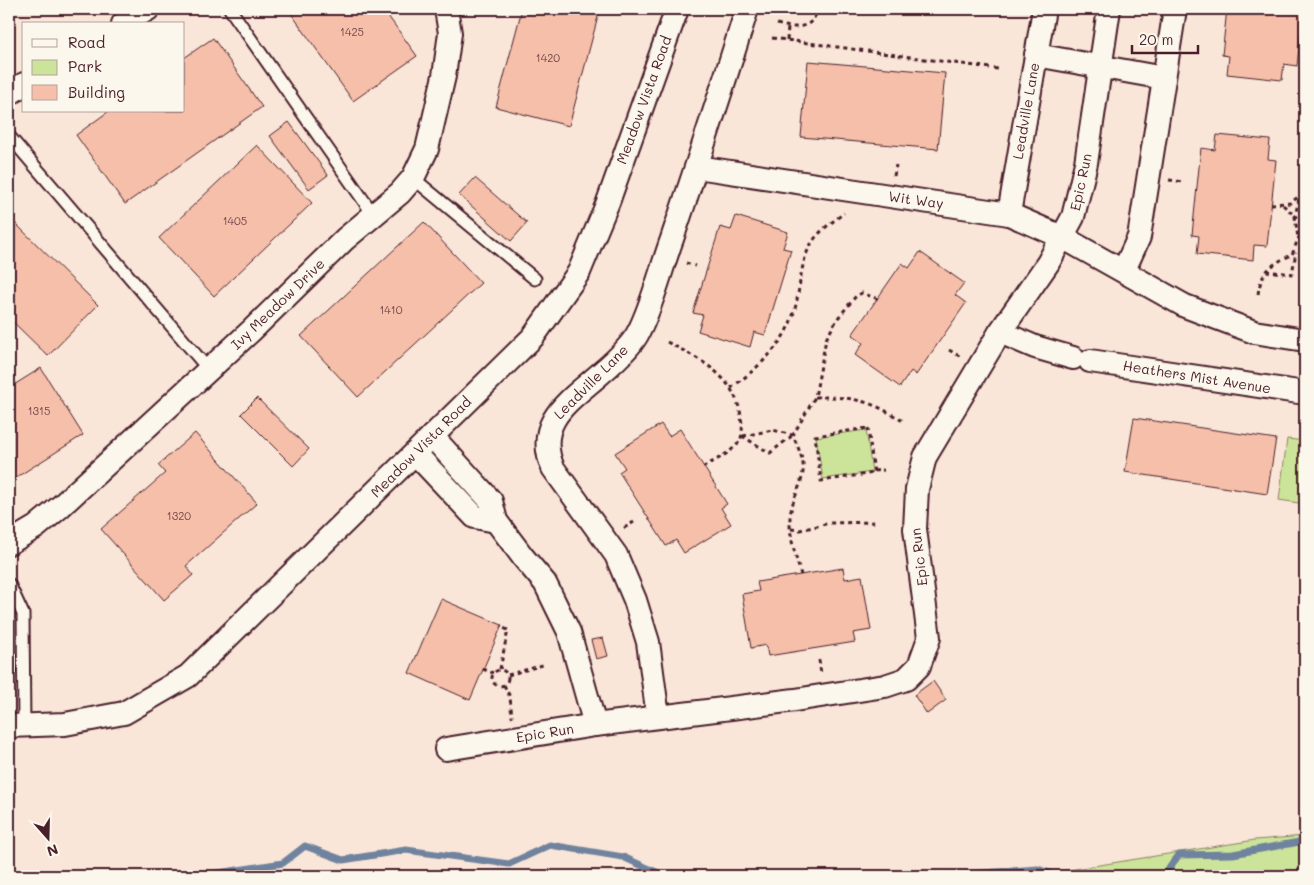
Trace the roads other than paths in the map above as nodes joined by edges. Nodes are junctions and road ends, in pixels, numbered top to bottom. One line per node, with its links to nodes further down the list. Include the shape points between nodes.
1 (148, 9): 9 (street)
2 (230, 9): 18 (lane)
3 (446, 9): 17 (street, Ivy Meadow Drive, via 449,47 444,76 427,149)
4 (677, 9): 27 (street, Meadow Vista Road, via 608,202 579,272 533,337)
5 (747, 9): 16 (street, Leadville Lane)
6 (1044, 9): 10 (street, Leadville Lane)
7 (1109, 9): 11 (street, Epic Run)
8 (1175, 9): 12 (street)
9 (126, 22)
10 (1036, 55): 11 (street); 19 (street, Leadville Lane)
11 (1099, 66): 12 (street); 20 (street, Epic Run, via 1086,163 1073,217)
12 (1164, 78): 21 (street, via 1139,237)
13 (22, 85): 14 (street)
14 (9, 94)
15 (9, 136): 25 (lane)
16 (697, 166): 19 (street, Wit Way); 34 (street, Leadville Lane, via 639,332 610,366 559,410 548,434 549,458 553,468 616,555 634,600 648,642)
17 (413, 178): 18 (street, Ivy Meadow Drive); 22 (lane)
18 (373, 214): 25 (street, Ivy Meadow Drive)
19 (1009, 214): 20 (street, Wit Way)
20 (1062, 236): 21 (street, Wit Way); 23 (street, Epic Run, via 1048,263)
21 (1124, 270): 24 (street, Wit Way, via 1194,309 1254,332)
22 (535, 279)
23 (1000, 332): 26 (street, Heathers Mist Avenue, via 1035,347 1081,360); 34 (street, Epic Run, via 925,457 917,489 915,529 929,638 919,666 906,679 885,686)
24 (1305, 340)
25 (209, 370): 32 (street, Ivy Meadow Drive, via 61,506 36,527)
26 (1305, 394)
27 (432, 436): 28 (street, Meadow Vista Road); 29 (street)
28 (415, 453): 30 (street); 36 (street, Meadow Vista Road, via 188,676 124,713 65,724)
29 (479, 487): 30 (street); 31 (street, via 491,500)
30 (461, 503): 31 (street, via 474,517)
31 (496, 521): 35 (street, via 545,583 568,632)
32 (9, 543)
33 (9, 584): 36 (lane, via 24,614)
34 (658, 717): 35 (street, Epic Run)
35 (595, 725): 37 (street, Epic Run)
36 (17, 726)
37 (446, 749)

